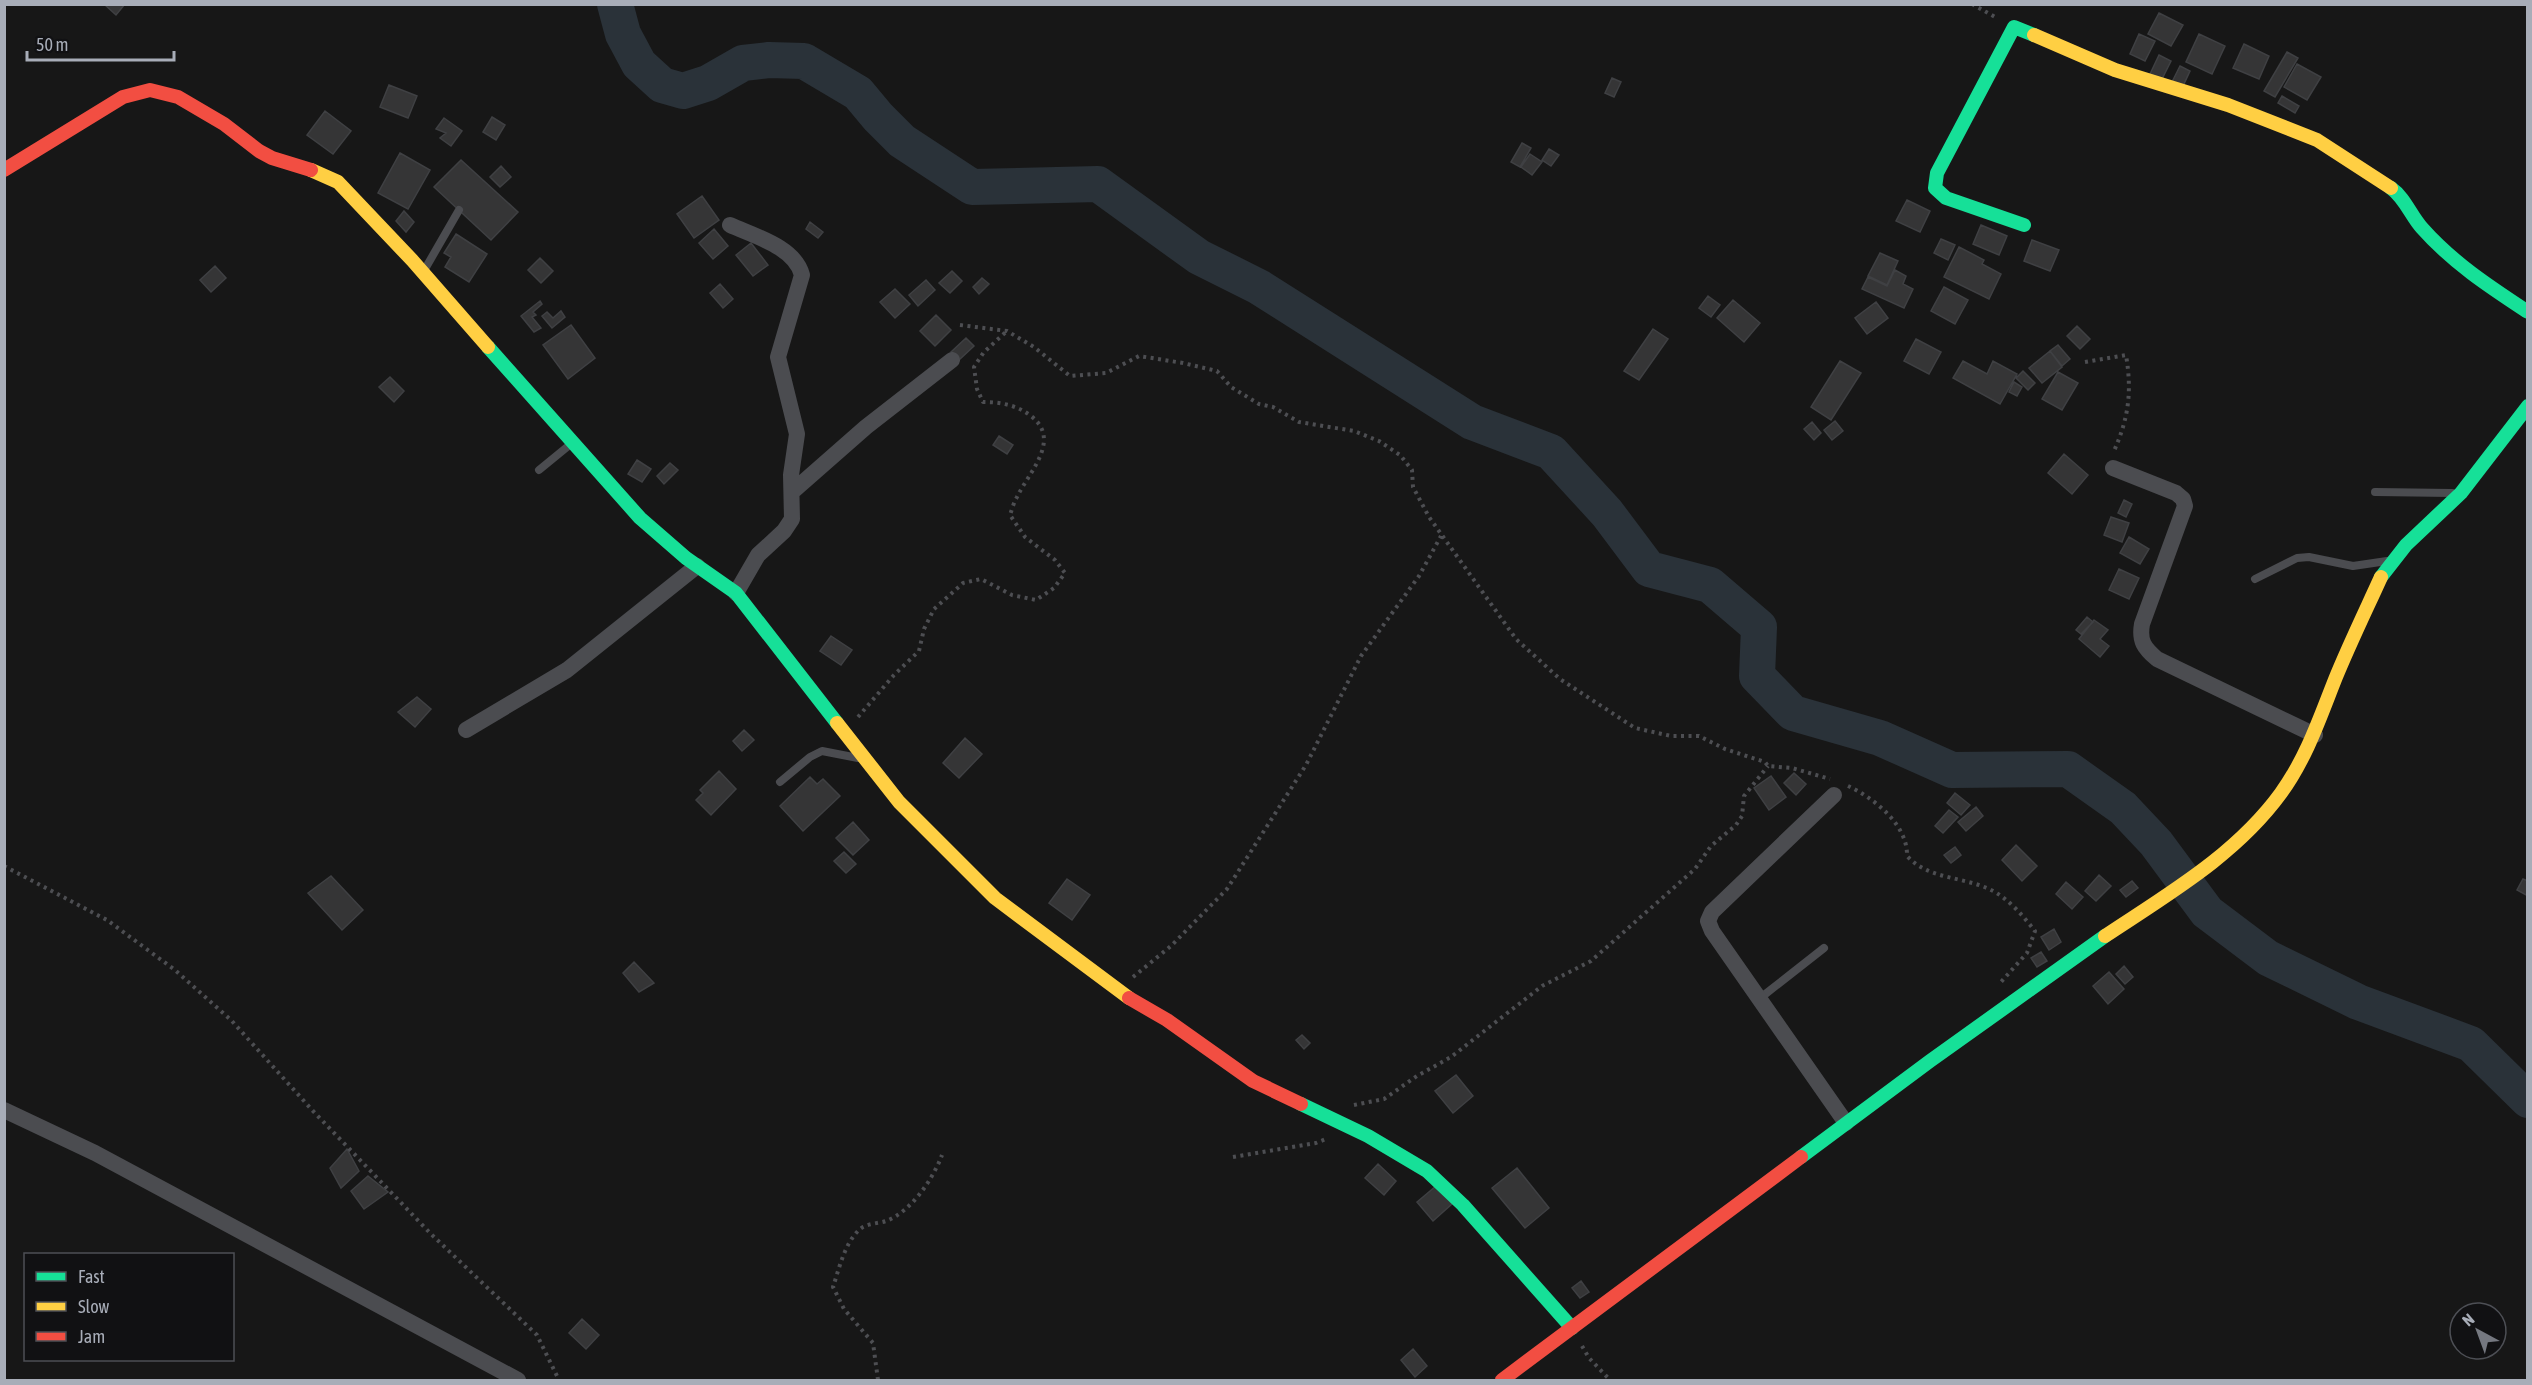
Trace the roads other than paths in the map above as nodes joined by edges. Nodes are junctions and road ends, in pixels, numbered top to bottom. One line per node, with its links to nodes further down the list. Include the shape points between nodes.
1 (4, 170): 5 (street, via 123,98 136,92 164,92 224,124 259,152 338,182)
2 (459, 210): 5 (lane)
3 (730, 225): 12 (street, via 791,255 800,265 802,274 778,357 797,434)
4 (2024, 225): 6 (street, via 1946,198 1935,188 1937,173 2014,27 2115,70 2228,105 2317,140 2398,193 2421,227 2465,270)
5 (423, 272): 9 (street)
6 (2528, 312)
7 (951, 360): 12 (street)
8 (2528, 406): 14 (street)
9 (573, 443): 11 (lane); 16 (street, via 640,518)
10 (2113, 468): 20 (street, via 2176,493 2185,506 2142,624 2142,644 2157,659)
11 (539, 470)
12 (792, 492): 18 (street, via 794,509 789,525 758,555)
13 (2375, 492): 14 (lane)
14 (2461, 493): 15 (street)
15 (2393, 560): 17 (lane, via 2353,566 2297,558); 20 (street, via 2371,594)
16 (697, 566): 18 (street); 19 (street, via 567,670)
17 (2255, 579)
18 (736, 593): 21 (street)
19 (466, 730)
20 (2315, 735): 27 (street, via 2264,816 2203,870)
21 (864, 759): 22 (lane, via 822,751); 28 (street, via 899,802 995,898 1117,991 1167,1020 1253,1081 1399,1154 1445,1187)
22 (780, 782)
23 (1838, 786): 25 (street, via 1712,912 1708,921)
24 (1824, 948): 25 (lane)
25 (1759, 999): 27 (street)
26 (4, 1110): 29 (street, via 95,1153)
27 (1846, 1124): 28 (street)
28 (1572, 1328): 30 (street)
29 (518, 1380)
30 (1502, 1380)

